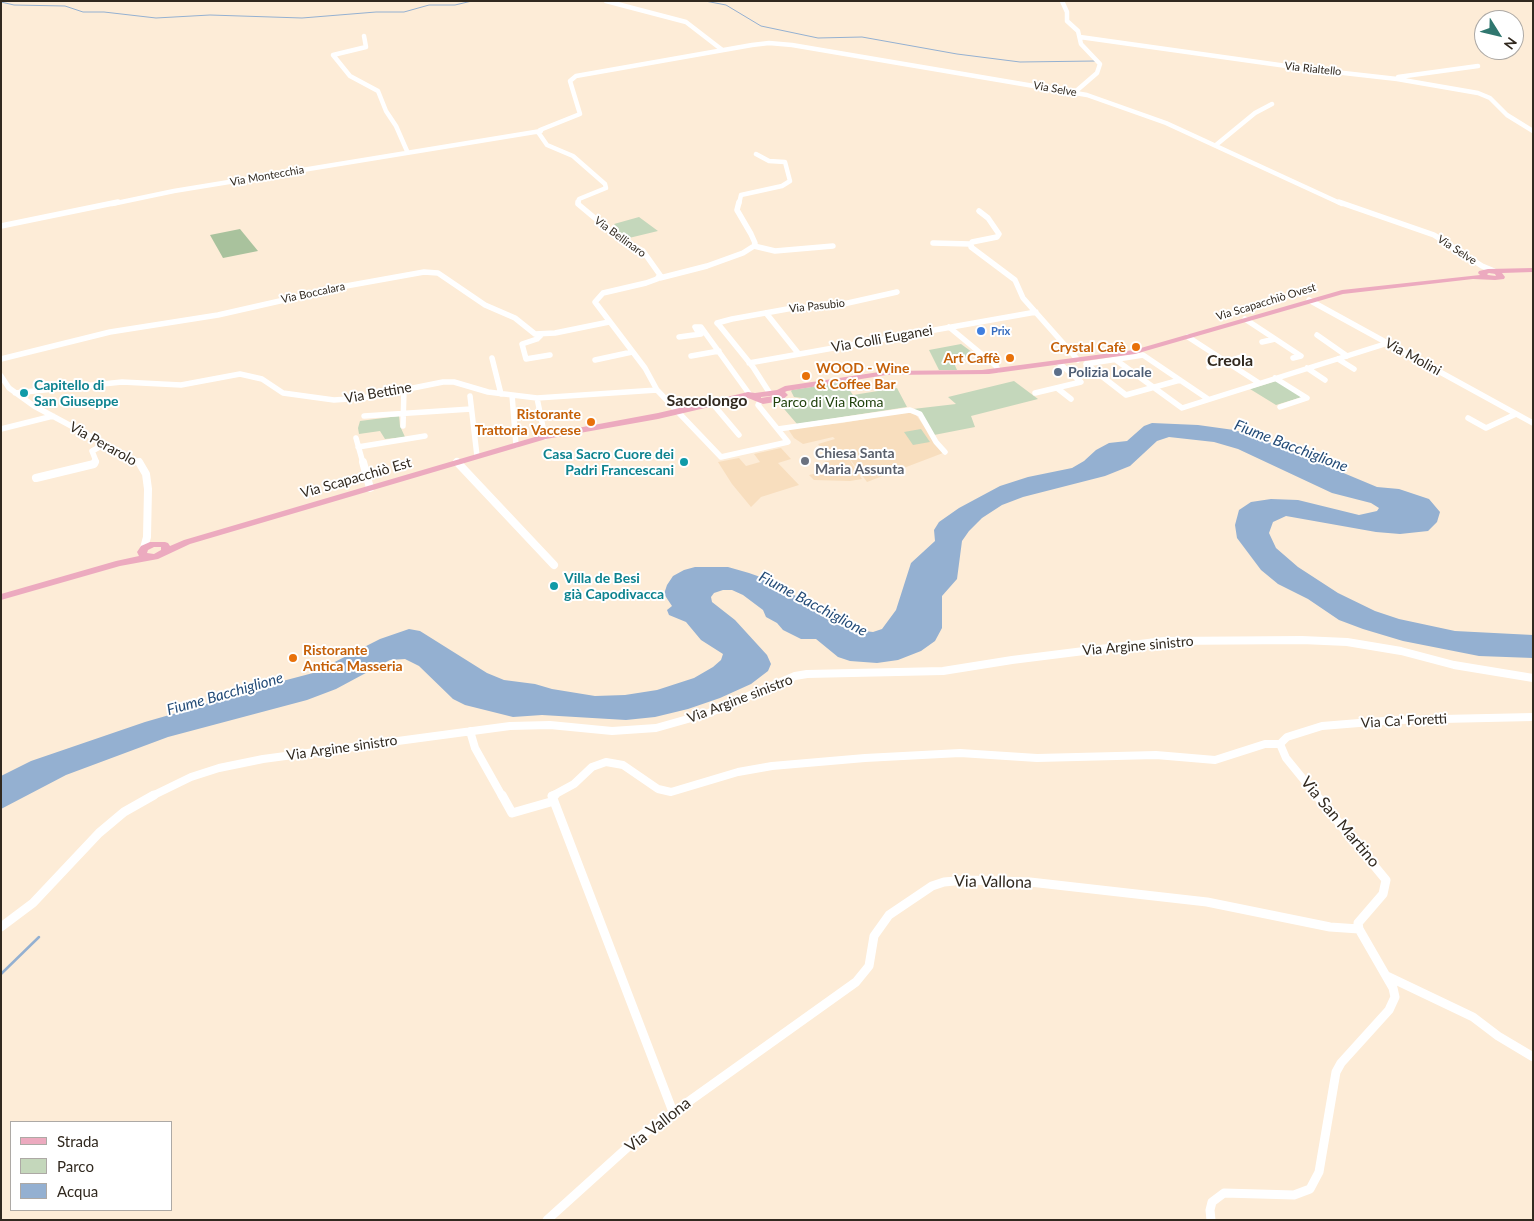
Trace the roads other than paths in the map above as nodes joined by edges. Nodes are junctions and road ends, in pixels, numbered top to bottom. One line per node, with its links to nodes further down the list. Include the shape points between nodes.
1 (606, 1): 5 (street, via 686,22)
2 (1062, 1): 4 (street, via 1067,21 1077,29)
3 (364, 36): 13 (street, via 366,47 334,55 350,76 378,91)
4 (1080, 37): 7 (street, Via Rialtello); 8 (street, via 1101,67)
5 (721, 49): 8 (street, Via Selve, via 762,44 792,45); 10 (street, via 573,77 571,83 580,114)
6 (1478, 66): 7 (street)
7 (1397, 79): 11 (street, Via Rialtello, via 1484,95)
8 (1075, 92): 12 (street, Via Selve, via 1156,119)
9 (1272, 104): 12 (street, via 1255,113)
10 (538, 131): 13 (street, Via Montecchia); 23 (street, Via Bellinaro, via 547,145 574,156 605,184 606,188 578,199 578,204 621,240 643,251)
11 (1533, 131)
12 (1216, 145): 22 (street, Via Selve, via 1327,198 1434,236)
13 (407, 151): 16 (street, Via Montecchia, via 165,192)
14 (756, 154): 19 (street, via 768,161 785,162 790,181 782,186 741,195 737,210)
15 (979, 211): 18 (street, via 999,234)
16 (1, 226)
17 (933, 243): 18 (street)
18 (970, 244): 26 (street, via 1015,280 1023,298)
19 (754, 246): 20 (street, via 776,251); 23 (street, via 707,266)
20 (833, 246)
21 (1533, 270): 22 (main road, Via Scapacchiò Ovest)
22 (1489, 272): 25 (main road, Via Scapacchiò Ovest, via 1473,277 1348,291)
23 (660, 278): 29 (street, via 599,295 595,304)
24 (897, 292): 27 (street, Via Pasubio, via 830,307 793,308)
25 (1310, 300): 28 (main road, Via Scapacchiò Ovest); 39 (street, Via Molini)
26 (1036, 312): 31 (street, Via Colli Euganei); 56 (street)
27 (766, 314): 30 (street, Via Pasubio, via 721,321 717,323); 42 (street, Via Pasubio)
28 (1245, 319): 36 (main road, Via Scapacchiò Ovest); 37 (street)
29 (609, 322): 34 (street); 40 (street)
30 (719, 325): 32 (street, Via Pasubio); 58 (street)
31 (949, 327): 42 (street, Via Colli Euganei); 63 (street, Via Colli Euganei)
32 (702, 332): 35 (street, Via Pasubio); 41 (street)
33 (1317, 334): 47 (street)
34 (541, 335): 43 (street, via 522,344 526,359); 51 (street, Via Boccalara, via 529,331 515,318 485,305 438,273 430,271 218,315 110,332)
35 (679, 336)
36 (1188, 337): 45 (main road, Via Scapacchiò Ovest); 57 (street)
37 (1275, 339): 38 (street); 50 (street, via 1301,356)
38 (1262, 342)
39 (1388, 343): 47 (street); 90 (street, Via Molini)
40 (632, 352): 53 (street); 73 (street)
41 (719, 352): 44 (street); 81 (street)
42 (798, 354): 49 (street, Via Colli Euganei)
43 (550, 355)
44 (691, 356)
45 (1128, 356): 54 (main road, Via Scapacchiò Ovest); 55 (street); 67 (street, via 1142,354)
46 (1244, 356): 57 (street)
47 (1347, 356): 52 (street)
48 (492, 358): 78 (street)
49 (770, 358): 58 (street, Via Colli Euganei); 58 (street)
50 (1293, 358)
51 (1, 359)
52 (1338, 359): 61 (street); 62 (street)
53 (595, 360)
54 (1097, 360): 55 (street); 56 (main road, Via Scapacchiò Ovest); 71 (street, via 1086,364 1126,395)
55 (1116, 360): 71 (street)
56 (1073, 361): 59 (main road, Via Scapacchiò Ovest)
57 (1226, 362): 60 (street); 69 (street)
58 (751, 363): 74 (street)
59 (1057, 363): 63 (main road); 64 (main road, via 1022,371); 70 (street, via 1080,382)
60 (1209, 367)
61 (1307, 368): 66 (street); 68 (street)
62 (1354, 369)
63 (998, 370): 64 (main road)
64 (982, 372): 75 (main road, via 886,373)
65 (1, 376): 76 (street, Via Perarolo)
66 (1275, 378): 69 (street); 86 (street, via 1307,398)
67 (1180, 380): 71 (street); 84 (street)
68 (1326, 380)
69 (1259, 383): 84 (street)
70 (1057, 388): 77 (street); 83 (street)
71 (1153, 388): 84 (street, via 1182,408)
72 (404, 389): 76 (street, Via Bettine, via 363,398 334,400 283,393 262,379 240,374 180,385 122,382); 78 (street, Via Bettine, via 447,382); 89 (street)
73 (657, 390): 82 (street, Via Bettine); 88 (street)
74 (768, 392): 75 (main road); 81 (main road)
75 (779, 392): 81 (main road, via 784,394 782,398)
76 (15, 393): 91 (street, Via Perarolo)
77 (1035, 393)
78 (501, 394): 80 (street, Via Bettine)
79 (470, 396): 87 (street)
80 (512, 396): 82 (street, Via Bettine); 103 (street)
81 (755, 397): 85 (main road, Via Scapacchiò Est); 97 (street)
82 (536, 398): 100 (street)
83 (1071, 399)
84 (1208, 399)
85 (712, 403): 88 (main road, Via Scapacchiò Est); 98 (street)
86 (1280, 407)
87 (471, 409): 89 (street); 106 (street)
88 (678, 411): 97 (street, via 721,457 788,442); 100 (main road, Via Scapacchiò Est)
89 (403, 414): 92 (street); 95 (street)
90 (1516, 414): 93 (street, via 1486,428); 94 (street, Via Molini)
91 (53, 416): 96 (street, Via Perarolo); 102 (street, Via Perarolo)
92 (364, 416)
93 (1468, 418)
94 (1533, 423)
95 (403, 426)
96 (1, 429)
97 (778, 430): 105 (street, via 910,410 920,414)
98 (739, 435)
99 (425, 436): 104 (street)
100 (545, 437): 103 (main road, Via Scapacchiò Est)
101 (356, 438): 104 (street)
102 (105, 444): 108 (street, via 92,451 94,464); 110 (street, Via Perarolo, via 132,458 143,468 148,489)
103 (516, 445): 106 (main road, Via Scapacchiò Est)
104 (358, 447): 109 (street)
105 (945, 452)
106 (477, 456): 107 (main road, Via Scapacchiò Est)
107 (457, 462): 109 (main road, Via Scapacchiò Est); 115 (street)
108 (36, 478)
109 (370, 488): 111 (main road, Via Scapacchiò Est)
110 (147, 536): 111 (street); 112 (street, Via Perarolo)
111 (162, 547): 112 (main road, Via Scapacchiò Est, via 149,545); 113 (main road, Via Scapacchiò Est)
112 (143, 549): 113 (main road, via 143,555); 114 (main road, Via Scapacchiò Est)
113 (152, 557): 114 (main road, Via Scapacchiò Est)
114 (119, 563): 116 (main road, Via Scapacchiò Est)
115 (554, 565)
116 (1, 597)
117 (1533, 678): 119 (street, Via Argine sinistro, via 1347,642 1172,641 943,671 795,676 709,713 656,728 612,731 550,725)
118 (1533, 717): 120 (street, Via Ca' Foretti, via 1396,720 1322,726 1287,737)
119 (470, 731): 121 (street, via 512,813); 122 (street, Via Argine sinistro, via 263,759 191,777 145,799 117,818 33,903)
120 (1280, 744): 121 (street, via 1265,744 1215,760 1156,755 1015,758 960,753 864,758 772,766 738,772 671,792 658,789 623,765 606,762 592,767 574,784 555,793 552,796); 123 (street, Via San Martino, via 1286,758 1386,880 1383,894 1358,923)
121 (554, 800): 126 (street)
122 (1, 928)
123 (1359, 929): 124 (street); 126 (street, Via Vallona, via 1330,927 1207,902 1094,889 1030,882 944,882 932,886 889,915 874,936 869,966 856,982)
124 (1387, 976): 125 (street, via 1473,1017); 128 (street, via 1395,997 1393,1003 1336,1072 1319,1172 1310,1189 1294,1195 1224,1193 1212,1202)
125 (1533, 1057)
126 (673, 1112): 127 (street, Via Vallona, via 639,1137)
127 (547, 1220)
128 (1211, 1220)

